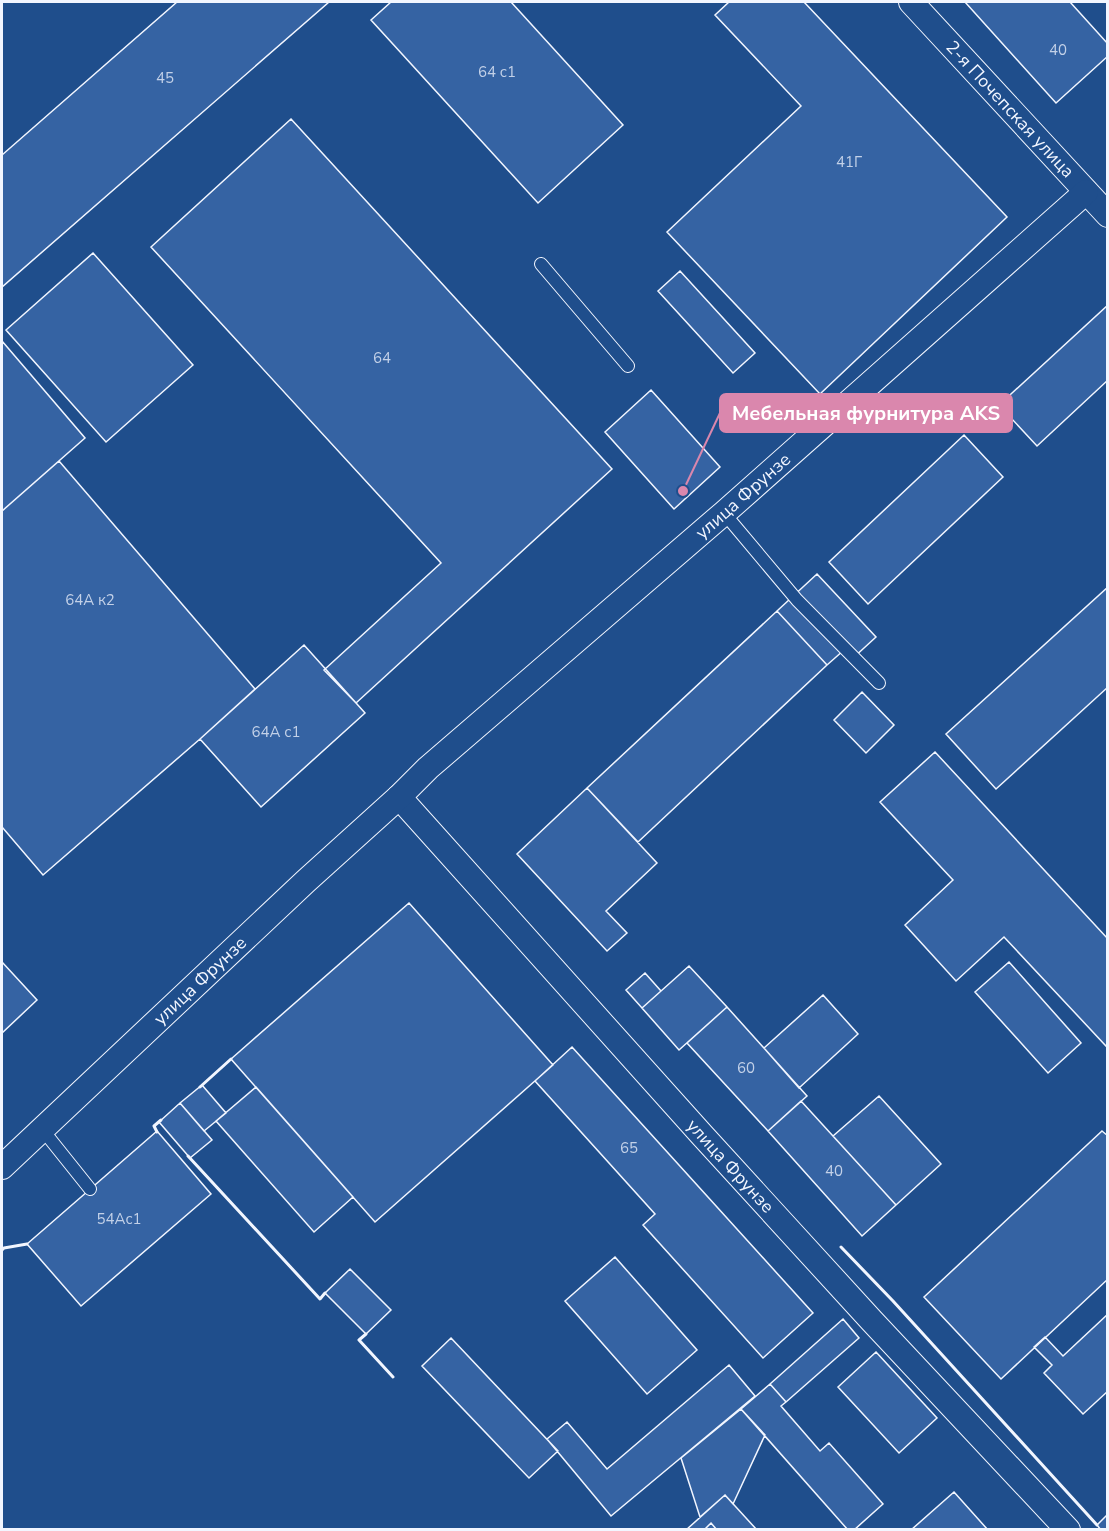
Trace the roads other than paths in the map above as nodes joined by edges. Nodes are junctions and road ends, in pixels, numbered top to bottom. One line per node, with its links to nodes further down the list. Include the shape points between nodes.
1 (911, 2): 2 (street, 2-я Почепская улица)
2 (1086, 192): 3 (street, 2-я Почепская улица); 6 (street, улица Фрунзе)
3 (1107, 215)
4 (541, 264): 5 (lane)
5 (628, 366)
6 (724, 513): 7 (lane, via 797,600); 8 (street, улица Фрунзе)
7 (879, 683)
8 (399, 797): 9 (street, улица Фрунзе); 12 (street, улица Фрунзе, via 767,1206)
9 (42, 1129): 10 (street, улица Фрунзе); 11 (lane)
10 (2, 1167)
11 (90, 1189)
12 (1068, 1530)

